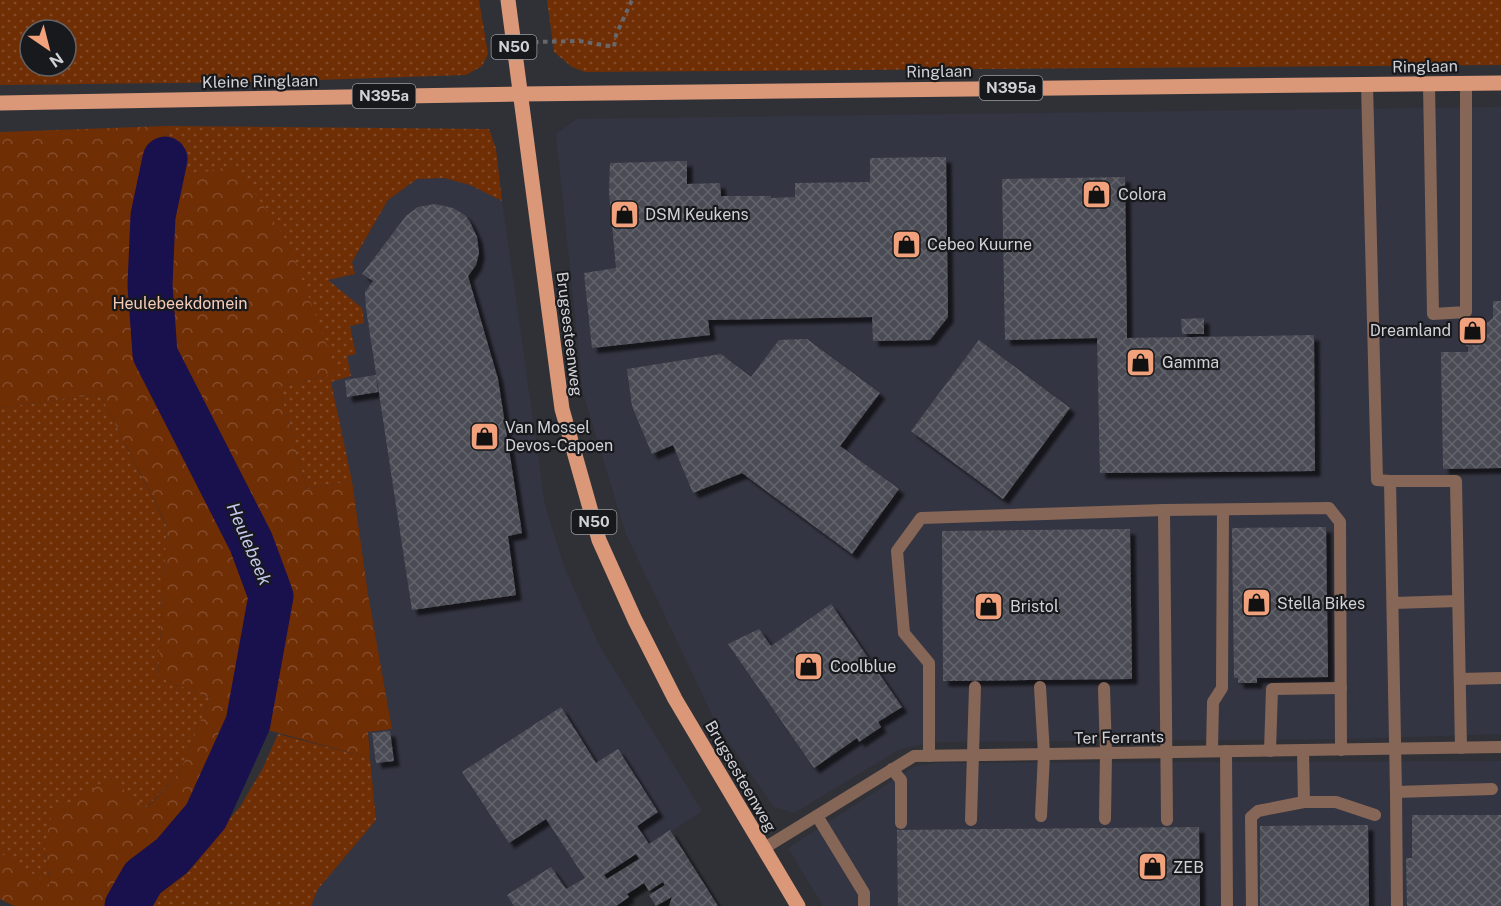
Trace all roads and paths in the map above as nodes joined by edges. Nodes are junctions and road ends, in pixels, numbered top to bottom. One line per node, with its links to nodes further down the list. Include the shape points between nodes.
1 (508, 0): 3 (main road, Brugsesteenweg / N50)
2 (632, 0): 3 (path, via 614,47 580,41)
3 (514, 42): 8 (main road, Brugsesteenweg / N50)
4 (1466, 83): 5 (main road, Ringlaan / N395a); 7 (main road, Ringlaan / N395a); 7 (street, via 1466,312 1433,314)
5 (1501, 83)
6 (1367, 84): 7 (main road, Ringlaan / N395a); 8 (main road, Ringlaan / N395a); 10 (street, via 1377,480)
7 (1429, 84)
8 (520, 94): 9 (main road, Kleine Ringlaan / N395a); 45 (main road, Brugsesteenweg / N50, via 562,409 599,540 675,699)
9 (0, 104)
10 (1390, 481): 13 (street, via 1456,481); 14 (street)
11 (1164, 510): 12 (street); 27 (street); 33 (street, via 921,518 897,551 904,633 929,663)
12 (1223, 510): 20 (street, via 1329,508 1340,522); 28 (street, via 1222,688 1213,702)
13 (1458, 601): 14 (street); 16 (street)
14 (1393, 603): 22 (street)
15 (1501, 678): 16 (street)
16 (1460, 679): 23 (street)
17 (975, 687): 32 (street)
18 (1040, 687): 31 (street)
19 (1104, 688): 30 (street)
20 (1341, 688): 25 (street); 26 (street, via 1272,689)
21 (1501, 747): 23 (street, Ter Ferrants)
22 (1396, 748): 23 (street, Ter Ferrants); 25 (street, Ter Ferrants); 36 (street)
23 (1461, 748)
24 (1303, 750): 25 (street, Ter Ferrants); 26 (street, Ter Ferrants); 37 (street)
25 (1341, 750)
26 (1270, 751): 29 (street, Ter Ferrants)
27 (1166, 752): 28 (street, Ter Ferrants); 30 (street, Ter Ferrants); 43 (street)
28 (1212, 752): 29 (street, Ter Ferrants)
29 (1226, 752): 48 (street)
30 (1106, 753): 31 (street, Ter Ferrants); 41 (street)
31 (1044, 754): 32 (street, Ter Ferrants); 40 (street)
32 (972, 755): 33 (street, Ter Ferrants); 42 (street)
33 (929, 756): 34 (street, Ter Ferrants, via 914,756)
34 (892, 770): 39 (street, Ter Ferrants); 44 (street, via 901,780)
35 (1492, 789): 36 (street)
36 (1396, 792): 50 (street)
37 (1304, 802): 38 (street, via 1336,802); 49 (street, via 1258,811 1251,817)
38 (1375, 815)
39 (817, 816): 45 (street, Ter Ferrants); 47 (street, via 864,893)
40 (1041, 816)
41 (1105, 819)
42 (971, 820)
43 (1167, 820)
44 (901, 823)
45 (763, 849): 46 (main road, Brugsesteenweg / N50)
46 (798, 906)
47 (864, 906)
48 (1227, 906)
49 (1252, 906)
50 (1397, 906)

